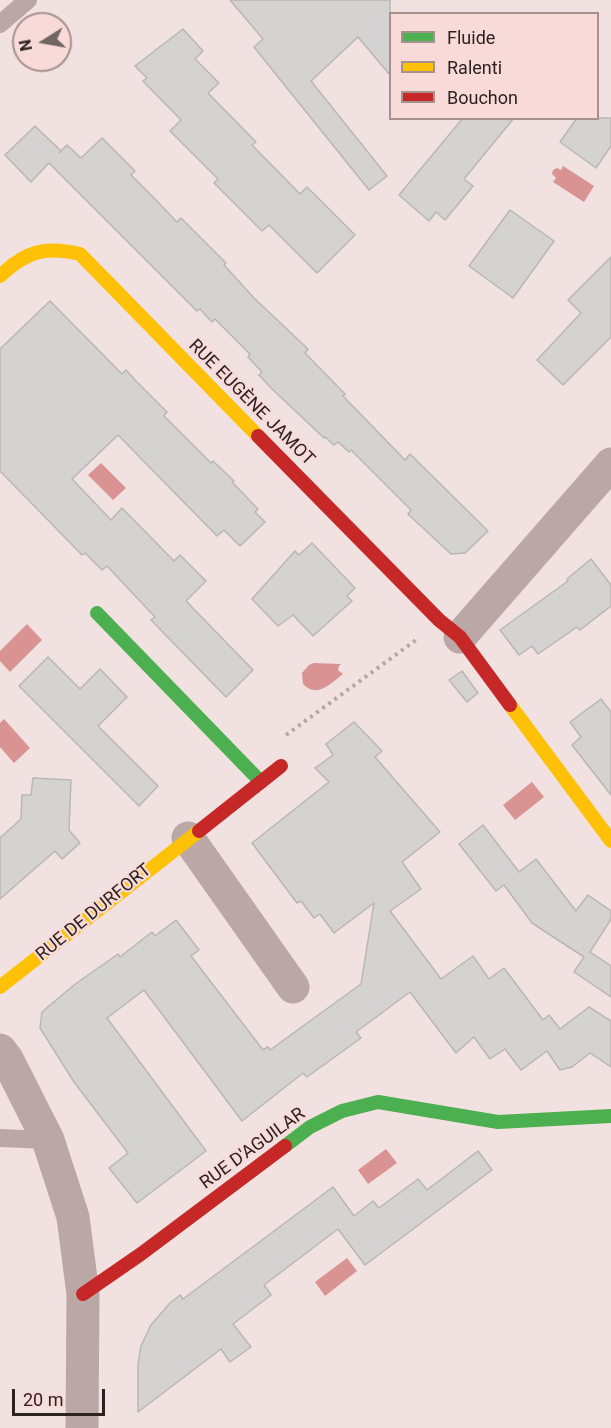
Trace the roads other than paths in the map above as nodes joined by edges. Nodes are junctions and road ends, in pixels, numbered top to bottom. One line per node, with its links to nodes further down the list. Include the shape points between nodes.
1 (28, 0): 2 (lane)
2 (0, 24)
3 (0, 276): 6 (street, RUE EUGÈNE JAMOT, via 13,262 46,249 80,254)
4 (611, 464): 6 (street)
5 (97, 613): 8 (street)
6 (450, 628): 10 (street, RUE EUGÈNE JAMOT)
7 (280, 766): 8 (street, RUE DE DURFORT)
8 (261, 782): 9 (street, RUE DE DURFORT)
9 (188, 838): 11 (street, RUE DE DURFORT); 12 (street)
10 (611, 841)
11 (0, 987)
12 (293, 987)
13 (0, 1050): 16 (street)
14 (611, 1116): 17 (street, RUE D'AGUILAR, via 498,1122 378,1102 342,1111 310,1127)
15 (0, 1138): 16 (lane)
16 (48, 1140): 17 (street, via 72,1217)
17 (83, 1294): 18 (street)
18 (82, 1428)

